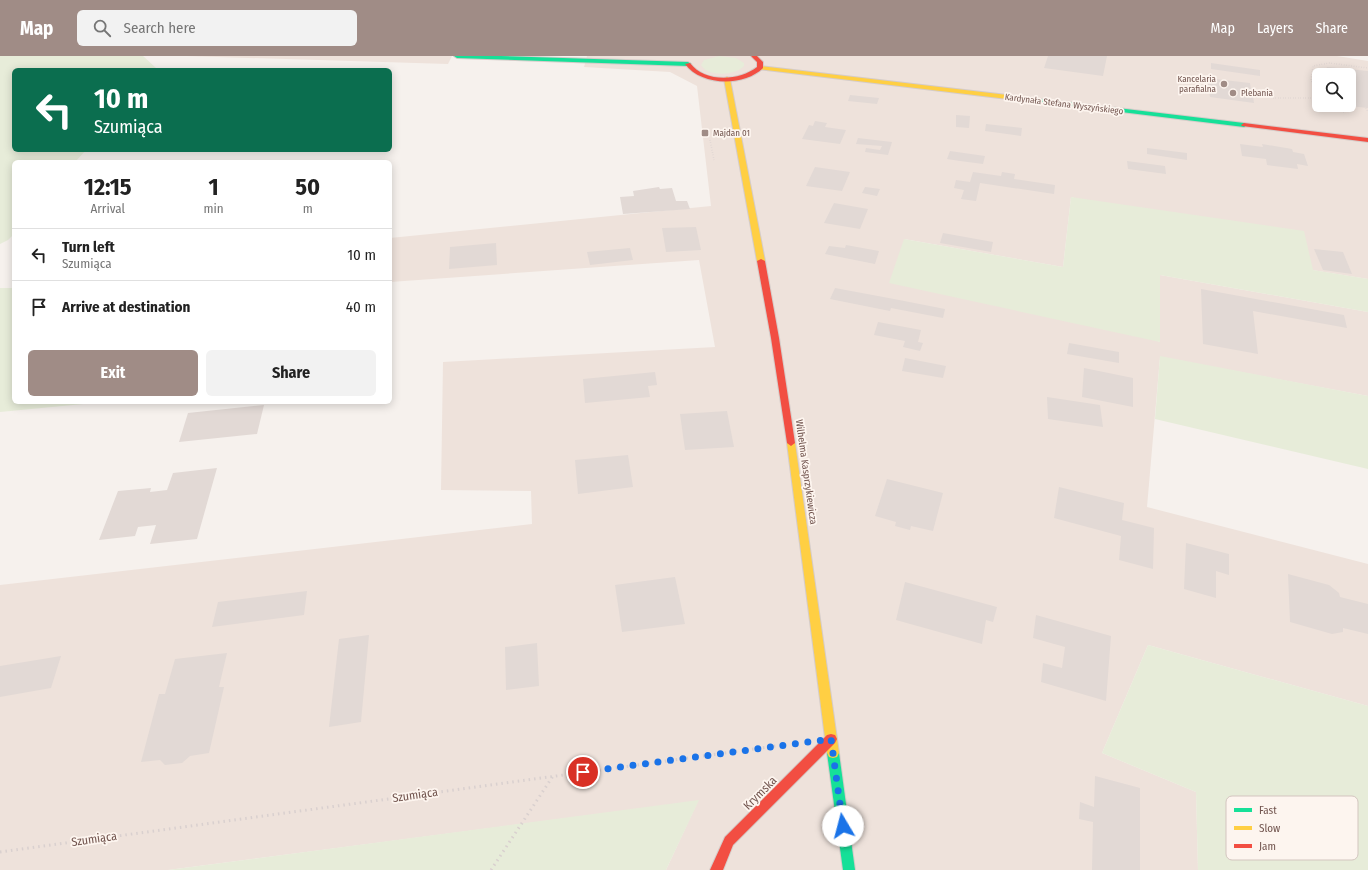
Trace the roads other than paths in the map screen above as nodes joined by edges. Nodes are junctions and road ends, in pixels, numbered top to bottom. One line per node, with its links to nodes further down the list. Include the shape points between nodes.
1 (457, 56): 4 (street)
2 (695, 56): 4 (street)
3 (752, 56): 5 (street, via 760,62)
4 (688, 64): 6 (street, via 704,76)
5 (760, 68): 6 (street, via 748,76); 7 (street, Kardynała Stefana Wyszyńskiego)
6 (727, 79): 8 (street, Wilhelma Kasprzykiewicza, via 775,338)
7 (1368, 140)
8 (831, 739): 9 (street, Krymska, via 729,841); 10 (street, Wilhelma Kasprzykiewicza)
9 (716, 870)
10 (849, 870)

